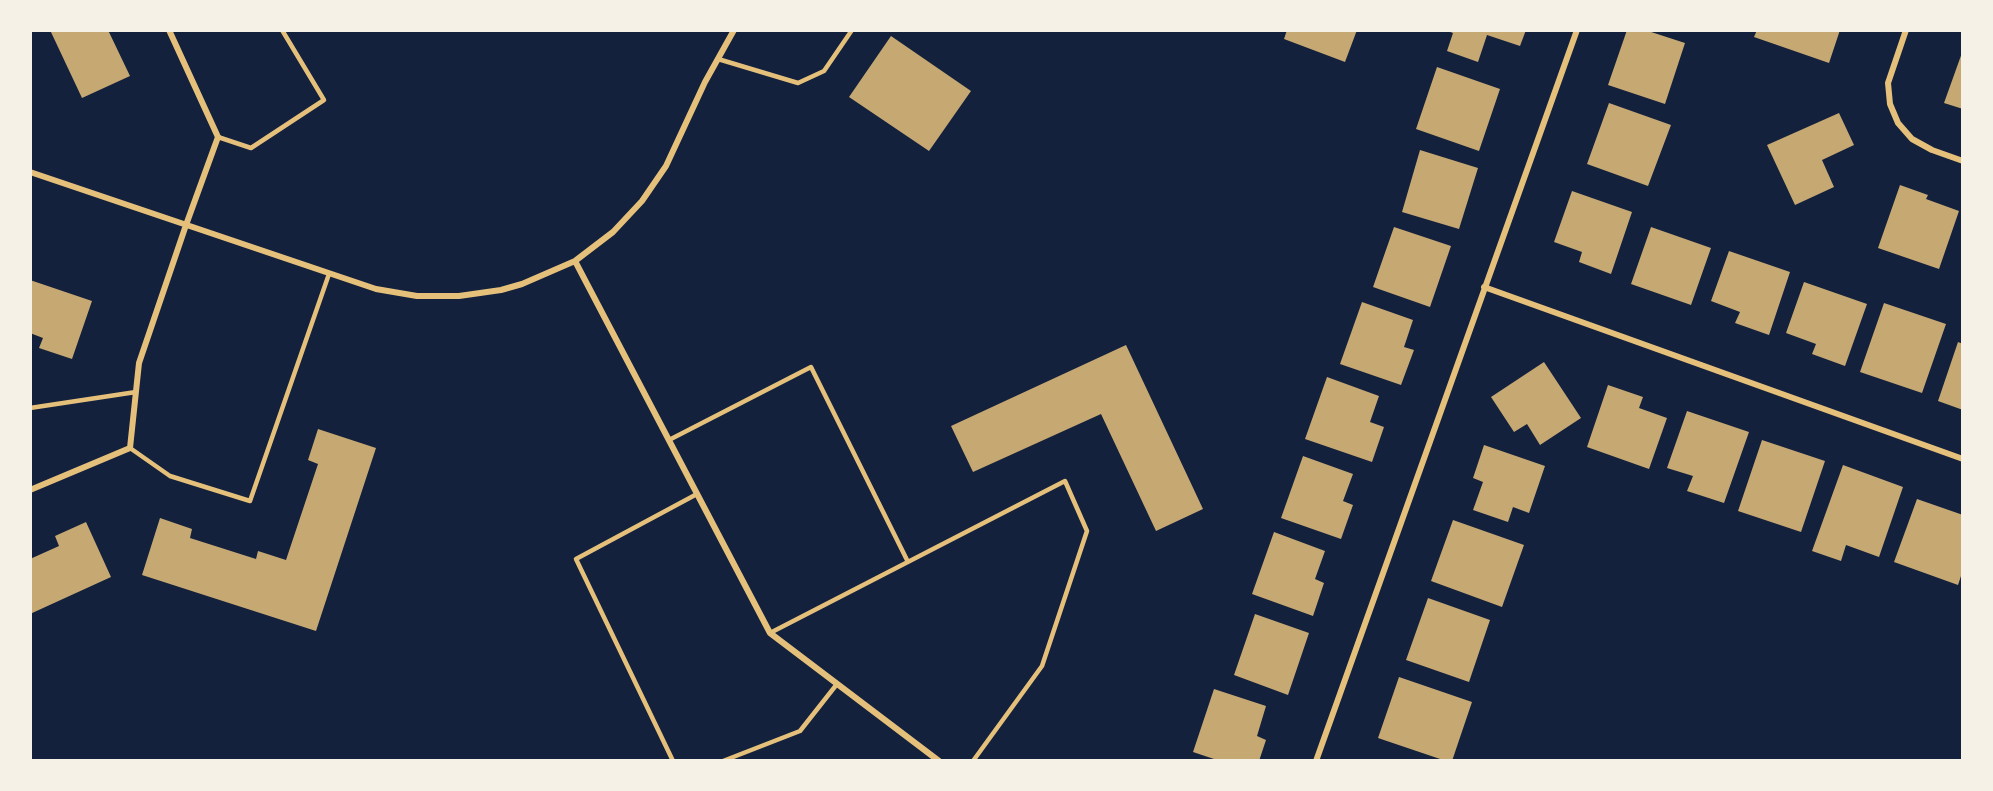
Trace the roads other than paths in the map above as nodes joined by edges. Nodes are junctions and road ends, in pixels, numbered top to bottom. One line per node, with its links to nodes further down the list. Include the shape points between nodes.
1 (169, 30): 8 (street)
2 (282, 30): 8 (lane, via 324,100 251,148)
3 (734, 30): 7 (street)
4 (852, 30): 7 (lane, via 824,71 798,83)
5 (1577, 30): 14 (street)
6 (1906, 30): 9 (street, via 1888,83 1890,104 1898,123 1912,139)
7 (718, 59): 12 (street, via 666,166 642,201 613,232)
8 (218, 137): 11 (street)
9 (1963, 161)
10 (30, 172): 11 (street)
11 (186, 225): 13 (street); 15 (street, via 139,363)
12 (575, 261): 13 (street, via 522,284 459,296 417,296 376,289); 17 (street)
13 (329, 274): 18 (lane, via 250,501 170,476)
14 (1484, 287): 19 (street); 29 (street)
15 (136, 392): 16 (lane); 18 (street)
16 (30, 408)
17 (669, 440): 21 (street); 22 (lane, via 811,367)
18 (130, 448): 20 (street)
19 (1963, 459)
20 (30, 490)
21 (697, 494): 23 (street); 25 (lane, via 576,560)
22 (908, 562): 23 (lane); 28 (lane, via 1065,481 1087,531 1042,666)
23 (770, 633): 24 (street)
24 (837, 684): 26 (lane, via 800,731); 27 (street)
25 (674, 761)
26 (723, 761)
27 (939, 761)
28 (973, 761)
29 (1316, 761)

